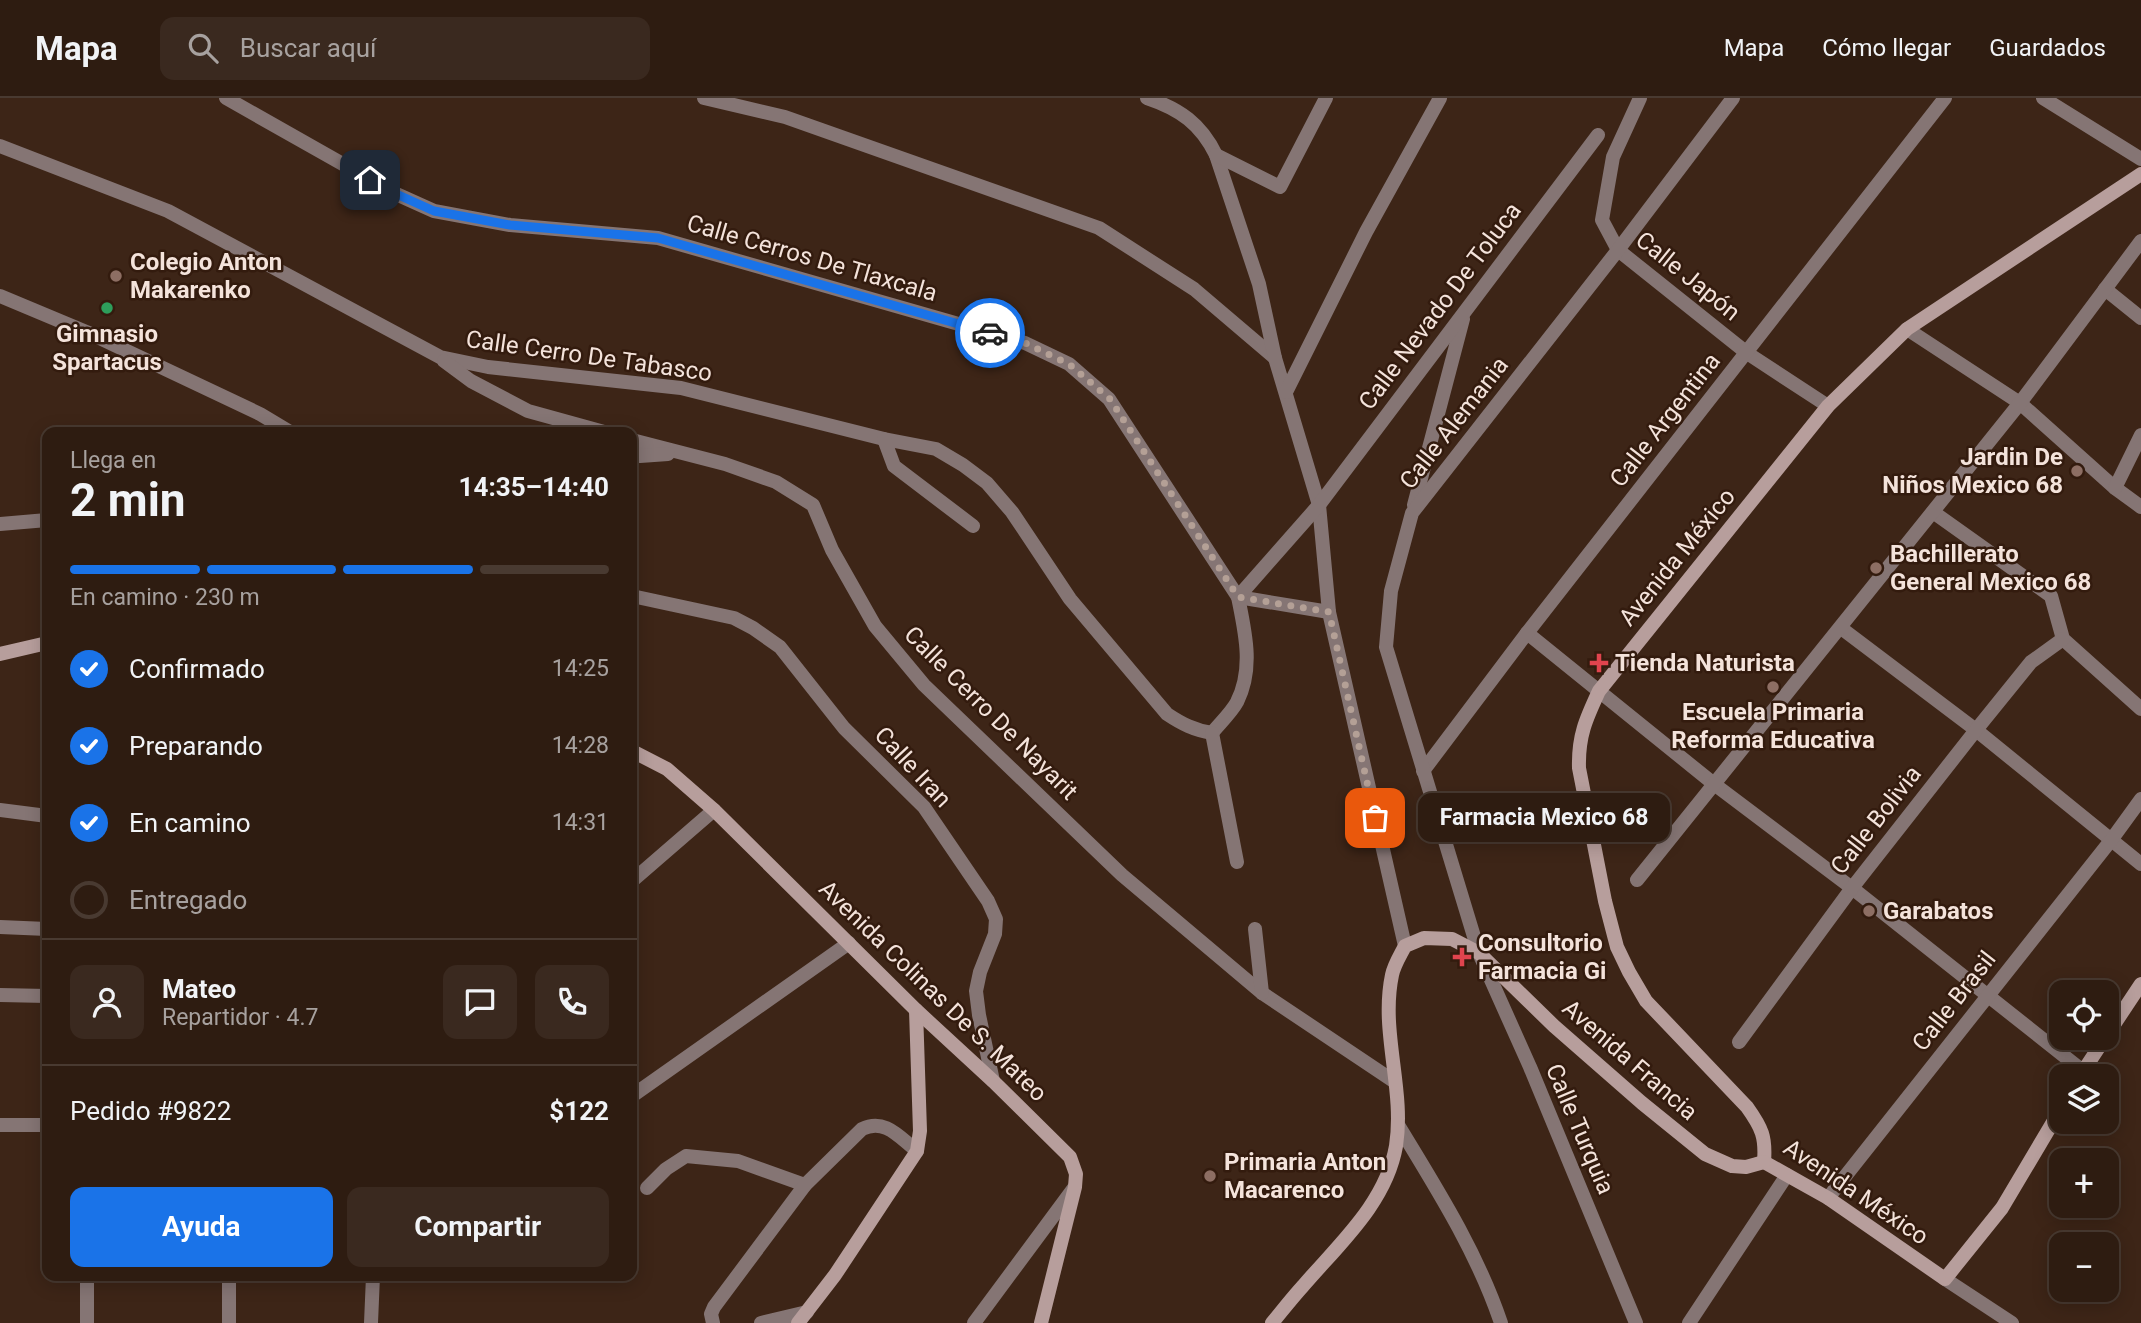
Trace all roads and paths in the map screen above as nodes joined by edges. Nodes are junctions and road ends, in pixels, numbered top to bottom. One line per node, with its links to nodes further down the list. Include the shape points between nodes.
1 (226, 98): 44 (street, Calle Cerros De Tlaxcala, via 434,211 510,225 658,238 1025,343 1069,364 1110,399)
2 (704, 98): 24 (street, via 785,117 1099,228 1194,289)
3 (1326, 98): 12 (street, via 1280,187)
4 (1440, 98): 25 (street)
5 (1640, 98): 16 (street, Calle Japón, via 1613,157 1602,220)
6 (1733, 98): 16 (street, Calle Alemania)
7 (1945, 98): 22 (street, Calle Argentina)
8 (2043, 98): 13 (street)
9 (1156, 100): 12 (street, via 1194,123)
10 (1598, 135): 19 (street, Calle Nevado De Toluca)
11 (0, 145): 23 (street, Calle Cerro De Tabasco, via 168,211)
12 (1216, 155): 24 (street, via 1259,284)
13 (2141, 159)
14 (2141, 174): 21 (street, Avenida México)
15 (2141, 241): 17 (street)
16 (1618, 250): 22 (street, Calle Japón); 39 (street, Calle Alemania)
17 (2105, 289): 20 (street); 26 (street)
18 (0, 296): 28 (street, via 91,334)
19 (1465, 311): 36 (street, Calle Nevado De Toluca); 39 (street)
20 (2141, 318)
21 (1907, 329): 26 (street); 27 (street, Avenida México)
22 (1747, 353): 27 (street, Calle Japón); 47 (street, Calle Argentina)
23 (440, 357): 29 (street, via 471,381 528,411); 31 (street, Calle Cerro De Tabasco, via 488,367 681,388)
24 (1275, 358): 25 (street)
25 (1286, 392): 36 (street)
26 (2020, 403): 35 (street); 38 (street)
27 (1828, 406): 51 (street, Avenida México)
28 (282, 427)
29 (586, 427)
30 (2141, 435): 35 (street)
31 (884, 439): 42 (street, via 894,466); 54 (street, Calle Cerro De Tabasco, via 936,449 987,483 1070,599 1167,714 1183,725)
32 (637, 441): 33 (street, Calle Cerro De Nayarit)
33 (680, 453): 34 (street); 75 (street, Calle Cerro De Nayarit, via 776,482 813,505 831,550 875,626 924,685 1122,875)
34 (637, 456)
35 (2116, 488): 37 (street)
36 (1319, 505): 44 (street, Calle Nevado De Toluca); 45 (street)
37 (2141, 507)
38 (1933, 512): 46 (street); 48 (street, via 2051,596)
39 (1412, 513): 56 (street, Calle Alemania, via 1391,591 1386,647)
40 (42, 520): 41 (street)
41 (0, 524)
42 (973, 526)
43 (637, 597): 83 (street, Calle Iran, via 734,618 780,647 844,728 924,807 996,919 976,991)
44 (1238, 597): 45 (street); 54 (street, via 1247,640 1246,673 1236,702)
45 (1329, 612): 72 (street)
46 (1841, 628): 53 (street); 57 (street)
47 (1527, 633): 51 (street); 56 (street, Calle Argentina)
48 (2063, 639): 52 (street); 53 (street, Calle Bolivia, via 2031,662)
49 (42, 644): 50 (street)
50 (0, 654)
51 (1599, 691): 57 (street); 91 (street, Avenida México, via 1583,726 1579,768 1617,947 1646,1001 1760,1125)
52 (2141, 709)
53 (1976, 730): 62 (street); 67 (street, Calle Bolivia)
54 (1212, 733): 63 (street)
55 (637, 754): 60 (street, Avenida Colinas De S. Mateo, via 667,769)
56 (1423, 771): 73 (street, Calle Alemania)
57 (1714, 784): 66 (street); 67 (street)
58 (2141, 799): 62 (street, Calle Brasil)
59 (0, 810): 61 (street)
60 (714, 810): 65 (street); 71 (street, Avenida Colinas De S. Mateo)
61 (42, 815)
62 (2112, 839): 64 (street); 77 (street, Calle Brasil)
63 (1237, 862)
64 (2141, 863)
65 (637, 877)
66 (1637, 880)
67 (1852, 888): 77 (street); 81 (street, Calle Bolivia)
68 (0, 927): 69 (street)
69 (42, 929)
70 (1255, 929): 75 (street)
71 (849, 943): 79 (street, Avenida Colinas De S. Mateo); 85 (street)
72 (1405, 946): 73 (street, Avenida Francia, via 1424,938 1452,939); 84 (street, via 1392,972 1388,998)
73 (1479, 953): 91 (street, Avenida Francia, via 1554,1026 1704,1154 1732,1166); 112 (street, Calle Turquia)
74 (2141, 984): 80 (street)
75 (1262, 993): 84 (street)
76 (0, 995): 78 (street)
77 (1987, 995): 82 (street); 96 (street, Calle Brasil)
78 (42, 996)
79 (916, 1010): 83 (street, Avenida Colinas De S. Mateo); 90 (street)
80 (2119, 1017)
81 (1739, 1042)
82 (2070, 1064)
83 (993, 1081): 94 (street, Avenida Colinas De S. Mateo, via 1070,1157)
84 (1395, 1082): 88 (street)
85 (637, 1092)
86 (0, 1125): 87 (street)
87 (42, 1125)
88 (1398, 1125): 110 (street, via 1387,1174 1368,1209); 111 (street, via 1454,1217)
89 (2049, 1129): 97 (street, via 2002,1208)
90 (917, 1151): 93 (street, via 884,1126 872,1124); 101 (street)
91 (1764, 1163): 92 (street, Avenida México)
92 (1787, 1175): 96 (street, Avenida México); 113 (street)
93 (805, 1185): 95 (street, via 738,1161 686,1156); 106 (street, via 714,1307)
94 (1075, 1187): 108 (street); 109 (street, Avenida Colinas De S. Mateo)
95 (647, 1188)
96 (1828, 1198): 97 (street, Avenida México)
97 (1945, 1279): 102 (street, Avenida México)
98 (88, 1281): 103 (street)
99 (229, 1281): 104 (street)
100 (373, 1281): 105 (street)
101 (802, 1318): 107 (street)
102 (2008, 1322)
103 (87, 1323)
104 (229, 1323)
105 (372, 1323)
106 (713, 1323)
107 (761, 1323)
108 (974, 1323)
109 (1041, 1323)
110 (1272, 1323)
111 (1501, 1323)
112 (1636, 1323)
113 (1689, 1323)

